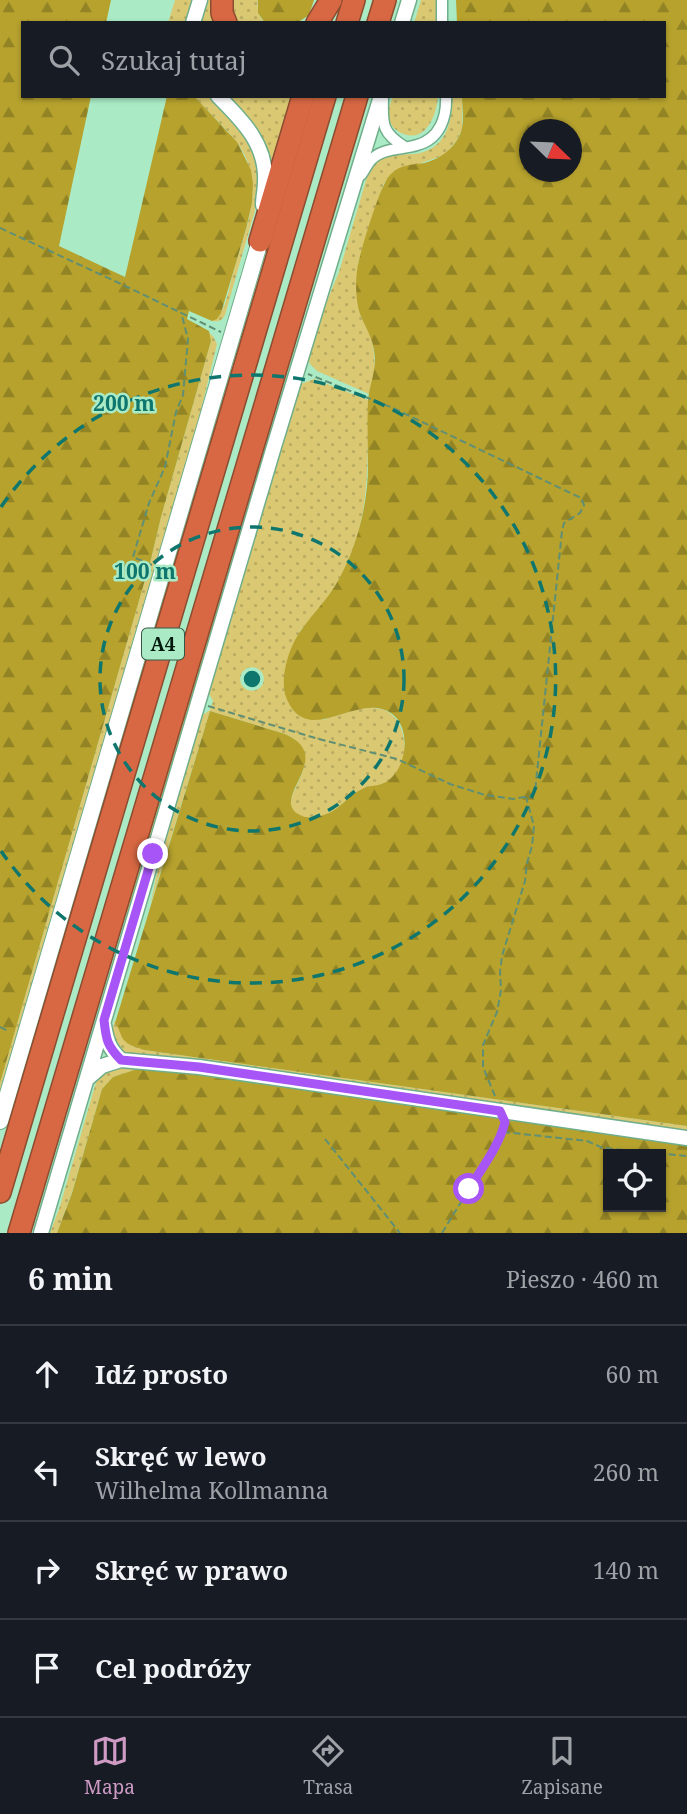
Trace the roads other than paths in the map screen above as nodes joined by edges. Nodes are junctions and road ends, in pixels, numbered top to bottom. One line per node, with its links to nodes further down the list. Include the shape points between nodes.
1 (200, 0): 8 (street)
2 (222, 0): 9 (highway)
3 (332, 0): 10 (highway); 11 (highway)
4 (354, 0): 12 (highway)
5 (384, 0): 13 (highway)
6 (409, 0): 14 (street)
7 (442, 0): 15 (street)
8 (194, 21)
9 (225, 21)
10 (318, 21)
11 (326, 21)
12 (348, 21)
13 (379, 21)
14 (403, 21)
15 (442, 21)
16 (220, 98): 25 (street, via 247,126 262,155 265,183)
17 (302, 98): 25 (highway)
18 (324, 98): 31 (highway, A4)
19 (356, 98): 32 (highway, A4)
20 (381, 98): 24 (street)
21 (382, 98): 23 (street, via 385,130)
22 (446, 98): 23 (street, via 439,131 429,141)
23 (405, 147): 24 (street, via 371,160)
24 (352, 189): 26 (street)
25 (260, 242): 29 (main road)
26 (104, 1020): 27 (street, via 106,1040); 28 (street)
27 (121, 1060): 28 (street, via 102,1066); 30 (street, via 199,1067)
28 (86, 1080): 33 (street)
29 (0, 1121)
30 (687, 1138)
31 (0, 1192)
32 (19, 1233)
33 (41, 1233)

